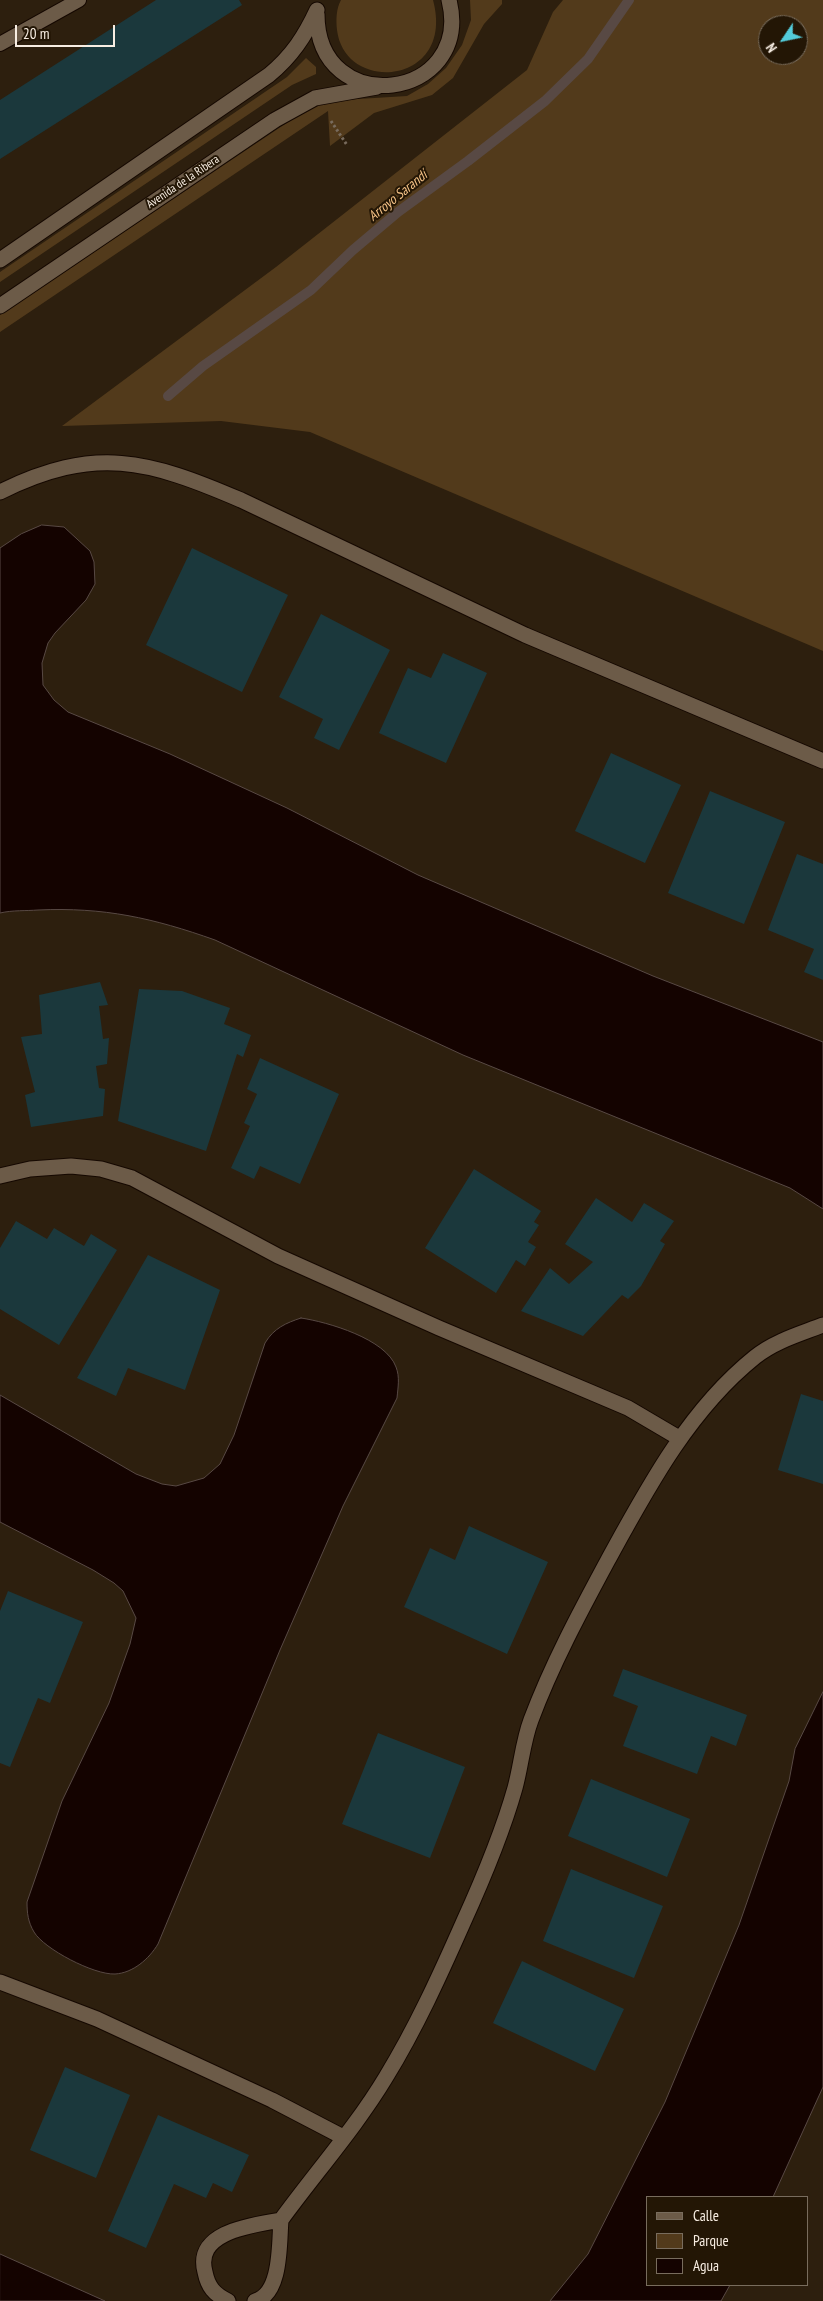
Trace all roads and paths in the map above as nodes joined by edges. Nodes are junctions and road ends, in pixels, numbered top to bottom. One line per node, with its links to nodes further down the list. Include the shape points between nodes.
1 (79, 0): 4 (lane)
2 (453, 4): 5 (street, Avenida de la Ribera, via 451,33 444,52 432,68 404,84)
3 (319, 5): 5 (street, via 317,28 331,61 344,73); 6 (street, via 306,35 288,59 269,75)
4 (0, 44)
5 (377, 87): 7 (street, Avenida de la Ribera, via 315,98 275,120)
6 (0, 260)
7 (0, 306)
8 (0, 492): 9 (street, via 59,468 94,463 136,463 168,472 240,500 525,635)
9 (823, 761)
10 (0, 1176): 12 (street, via 30,1169 72,1166 101,1169 132,1178 278,1256 628,1408)
11 (823, 1325): 12 (street, via 786,1338 756,1356 708,1402)
12 (679, 1438): 14 (street, via 581,1609 554,1667 530,1723 502,1832 408,2040 385,2079)
13 (0, 1982): 14 (street, via 97,2019 272,2100)
14 (343, 2137): 15 (street)
15 (281, 2220): 16 (street, via 232,2230 215,2240 205,2251 207,2282 216,2295); 17 (street, via 277,2270 271,2288 261,2300)
16 (228, 2301)
17 (255, 2301)

